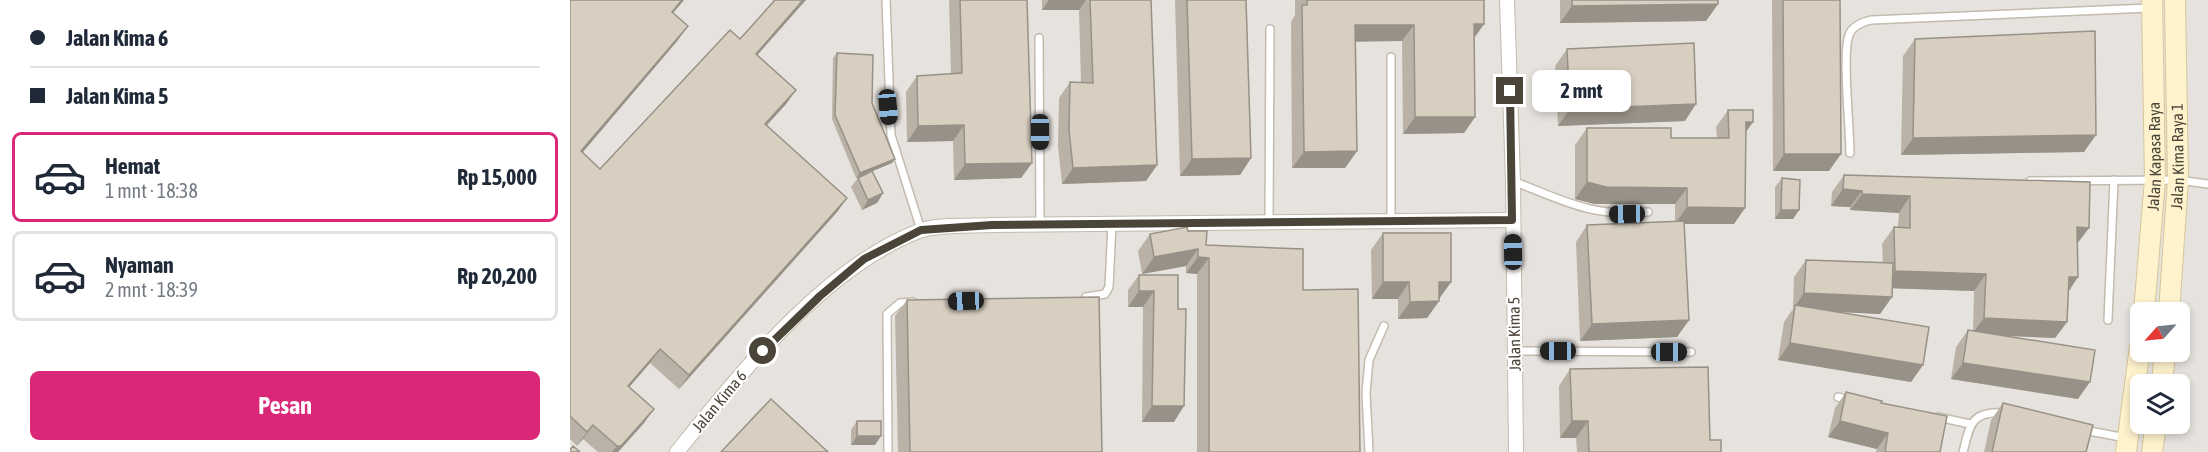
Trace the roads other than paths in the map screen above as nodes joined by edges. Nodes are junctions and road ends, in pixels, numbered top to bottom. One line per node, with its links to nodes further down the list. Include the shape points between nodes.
1 (886, 0): 21 (lane, via 891,135)
2 (1507, 0): 12 (street, Jalan Kima 5)
3 (2175, 0): 11 (main road, Jalan Kima Raya 1)
4 (2152, 4): 8 (lane, via 1860,23 1849,34 1847,53); 10 (main road, Jalan Kapasa Raya)
5 (1270, 29): 18 (lane)
6 (1039, 38): 20 (lane)
7 (1391, 57): 17 (lane)
8 (1850, 153)
9 (2114, 180): 10 (lane); 13 (lane); 26 (lane)
10 (2155, 180): 11 (lane); 24 (main road, Jalan Kapasa Raya)
11 (2178, 180): 14 (lane); 25 (main road, Jalan Kima Raya 1)
12 (1513, 181): 15 (lane, via 1590,211); 16 (street, Jalan Kima 5)
13 (2021, 181)
14 (2208, 184)
15 (1648, 212)
16 (1512, 220): 17 (street, Jalan Kima 6); 28 (street, Jalan Kima 5)
17 (1391, 222): 18 (street, Jalan Kima 6)
18 (1269, 223): 19 (street, Jalan Kima 6)
19 (1112, 224): 20 (street, Jalan Kima 6); 22 (lane, via 1109,287 1097,297)
20 (1040, 225): 21 (street, Jalan Kima 6)
21 (921, 230): 39 (street, Jalan Kima 6, via 864,259 820,296 735,381)
22 (1074, 298)
23 (923, 302): 40 (lane, via 900,303 887,314)
24 (2145, 302)
25 (2170, 302)
26 (2108, 320)
27 (1383, 327): 41 (lane, via 1369,360)
28 (1514, 351): 29 (lane); 42 (street, Jalan Kima 5)
29 (1691, 352)
30 (2138, 362): 38 (main road)
31 (1838, 397): 32 (lane)
32 (1860, 402)
33 (1926, 415): 35 (lane)
34 (2013, 415): 35 (lane, via 1985,413)
35 (1970, 424): 43 (lane)
36 (2071, 427): 38 (lane)
37 (2154, 434): 44 (main road)
38 (2127, 445)
39 (677, 452)
40 (888, 452)
41 (1369, 452)
42 (1516, 452)
43 (1964, 452)
44 (2151, 452)

